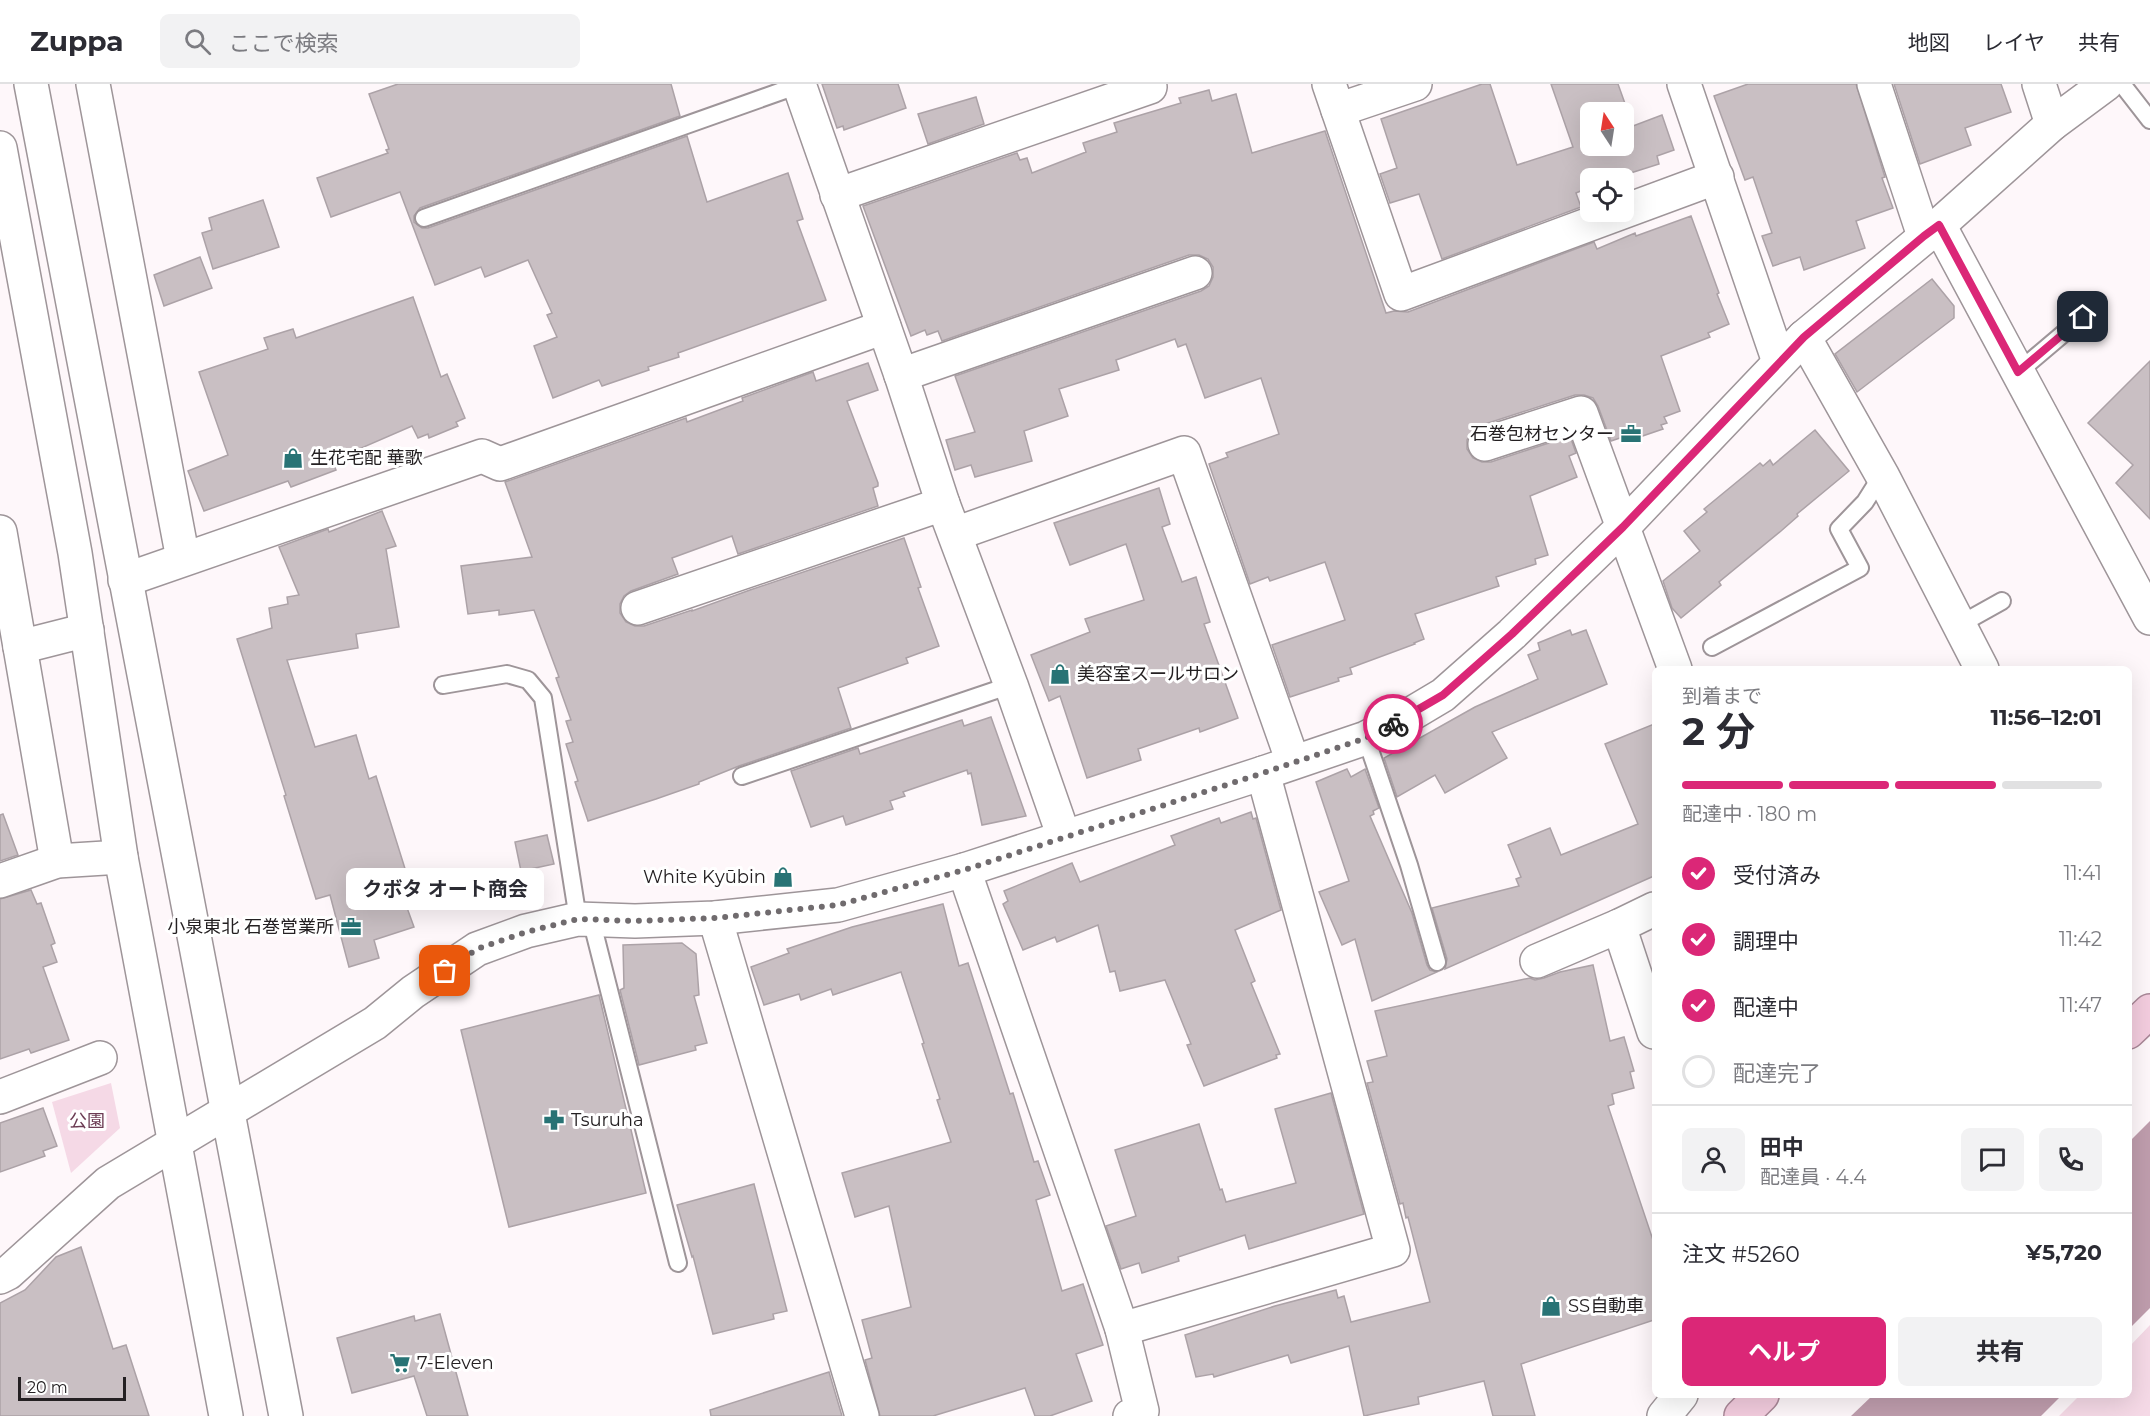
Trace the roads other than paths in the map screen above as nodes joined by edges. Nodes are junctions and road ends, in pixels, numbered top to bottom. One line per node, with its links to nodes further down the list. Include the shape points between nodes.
1 (31, 84): 33 (street)
2 (93, 84): 32 (street)
3 (799, 84): 16 (street); 17 (lane)
4 (1415, 84): 11 (street)
5 (1684, 84): 15 (street)
6 (1874, 84): 18 (street)
7 (2040, 84): 13 (street)
8 (2106, 84): 13 (street)
9 (2122, 84): 12 (lane)
10 (1150, 87): 16 (street)
11 (1334, 97): 15 (street, via 1401,294)
12 (2150, 120)
13 (2052, 124): 18 (street)
14 (0, 148): 38 (street)
15 (1716, 177): 23 (street)
16 (837, 195): 21 (street)
17 (424, 218)
18 (1931, 230): 22 (street); 24 (street)
19 (1196, 273): 25 (street)
20 (2083, 317): 24 (lane)
21 (884, 327): 25 (street); 32 (street, via 500,464 482,456)
22 (1804, 337): 23 (street); 27 (street)
23 (1779, 362): 29 (street)
24 (2018, 372): 36 (street)
25 (901, 375): 28 (street)
26 (1485, 444): 29 (street, via 1581,413)
27 (1882, 475): 37 (street); 40 (lane, via 1865,502 1839,529 1860,568)
28 (943, 504): 31 (street); 35 (street)
29 (1623, 527): 41 (street); 45 (street, via 1443,695)
30 (0, 532): 39 (street)
31 (955, 534): 44 (street); 46 (street, via 1184,453)
32 (183, 559): 33 (street)
33 (125, 580): 64 (street)
34 (2002, 601): 37 (lane)
35 (638, 608)
36 (2148, 612)
37 (1959, 625): 42 (street)
38 (87, 630): 39 (street); 49 (street)
39 (20, 646): 50 (street)
40 (1712, 647)
41 (1674, 666)
42 (1980, 666)
43 (443, 685): 55 (lane, via 507,674 528,680 543,698)
44 (1011, 685): 47 (lane); 48 (street)
45 (1366, 738): 46 (street); 58 (lane)
46 (1278, 767): 48 (street); 68 (street, via 1394,1250)
47 (742, 776)
48 (1065, 837): 51 (street)
49 (121, 857): 50 (street); 65 (street)
50 (57, 861): 52 (street)
51 (964, 870): 54 (street, via 838,905); 68 (street)
52 (0, 881)
53 (1652, 910): 56 (street)
54 (715, 918): 55 (street); 73 (street)
55 (585, 919): 64 (street, via 526,932 477,949 375,1023); 66 (lane)
56 (1619, 927): 57 (street); 60 (street)
57 (1537, 961)
58 (1437, 962)
59 (2150, 1011): 61 (highway)
60 (1652, 1026)
61 (2132, 1028)
62 (100, 1058): 63 (street)
63 (0, 1097)
64 (226, 1111): 65 (street); 72 (street)
65 (174, 1142): 67 (street, via 108,1183); 71 (street)
66 (678, 1263)
67 (0, 1277)
68 (1122, 1329): 74 (street, via 1142,1411)
69 (1679, 1398): 75 (street)
70 (1759, 1398): 76 (highway)
71 (226, 1416)
72 (286, 1416)
73 (862, 1416)
74 (1130, 1416)
75 (1664, 1416)
76 (1741, 1416)

